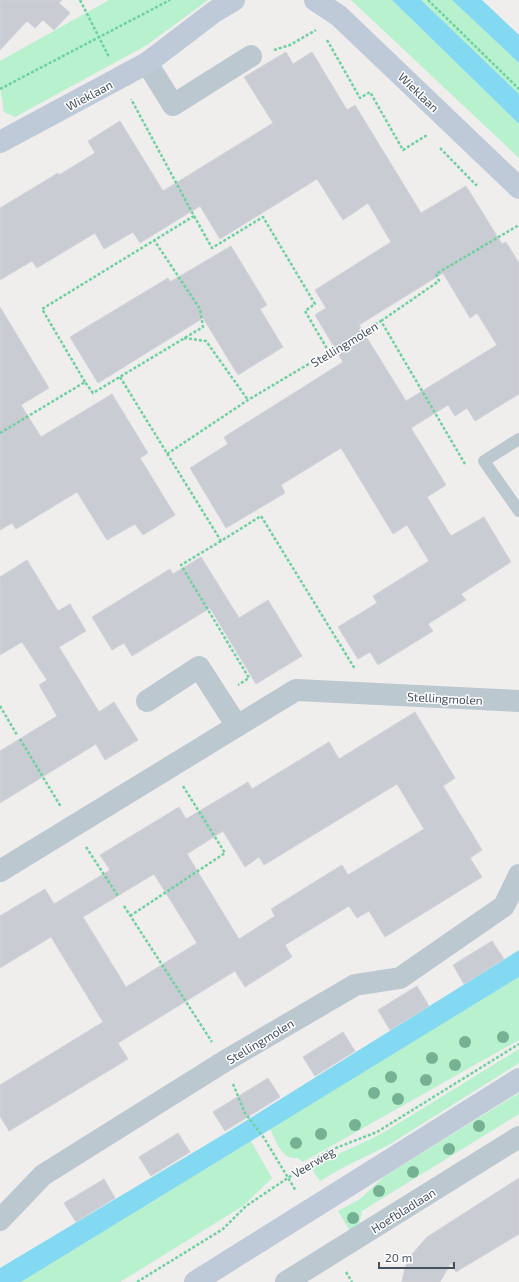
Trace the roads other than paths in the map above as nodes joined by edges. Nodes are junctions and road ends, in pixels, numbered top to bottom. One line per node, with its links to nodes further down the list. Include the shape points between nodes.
1 (234, 0): 4 (street, Wieklaan, via 214,12)
2 (315, 0): 6 (street, Wieklaan, via 339,16)
3 (251, 56): 4 (street, via 173,105)
4 (147, 63): 5 (street, Wieklaan)
5 (2, 136)
6 (519, 188)
7 (519, 438): 8 (lane, via 484,461)
8 (519, 511)
9 (147, 701): 11 (street, via 199,667)
10 (519, 702): 11 (street, Stellingmolen, via 296,690)
11 (237, 726): 12 (street, Stellingmolen)
12 (0, 871)
13 (519, 875): 16 (street, Stellingmolen, via 504,906 400,978 355,985 225,1062 43,1175)
14 (519, 1079): 17 (street)
15 (519, 1137): 18 (street, Hoefbladlaan)
16 (0, 1220)
17 (195, 1282)
18 (286, 1282)

